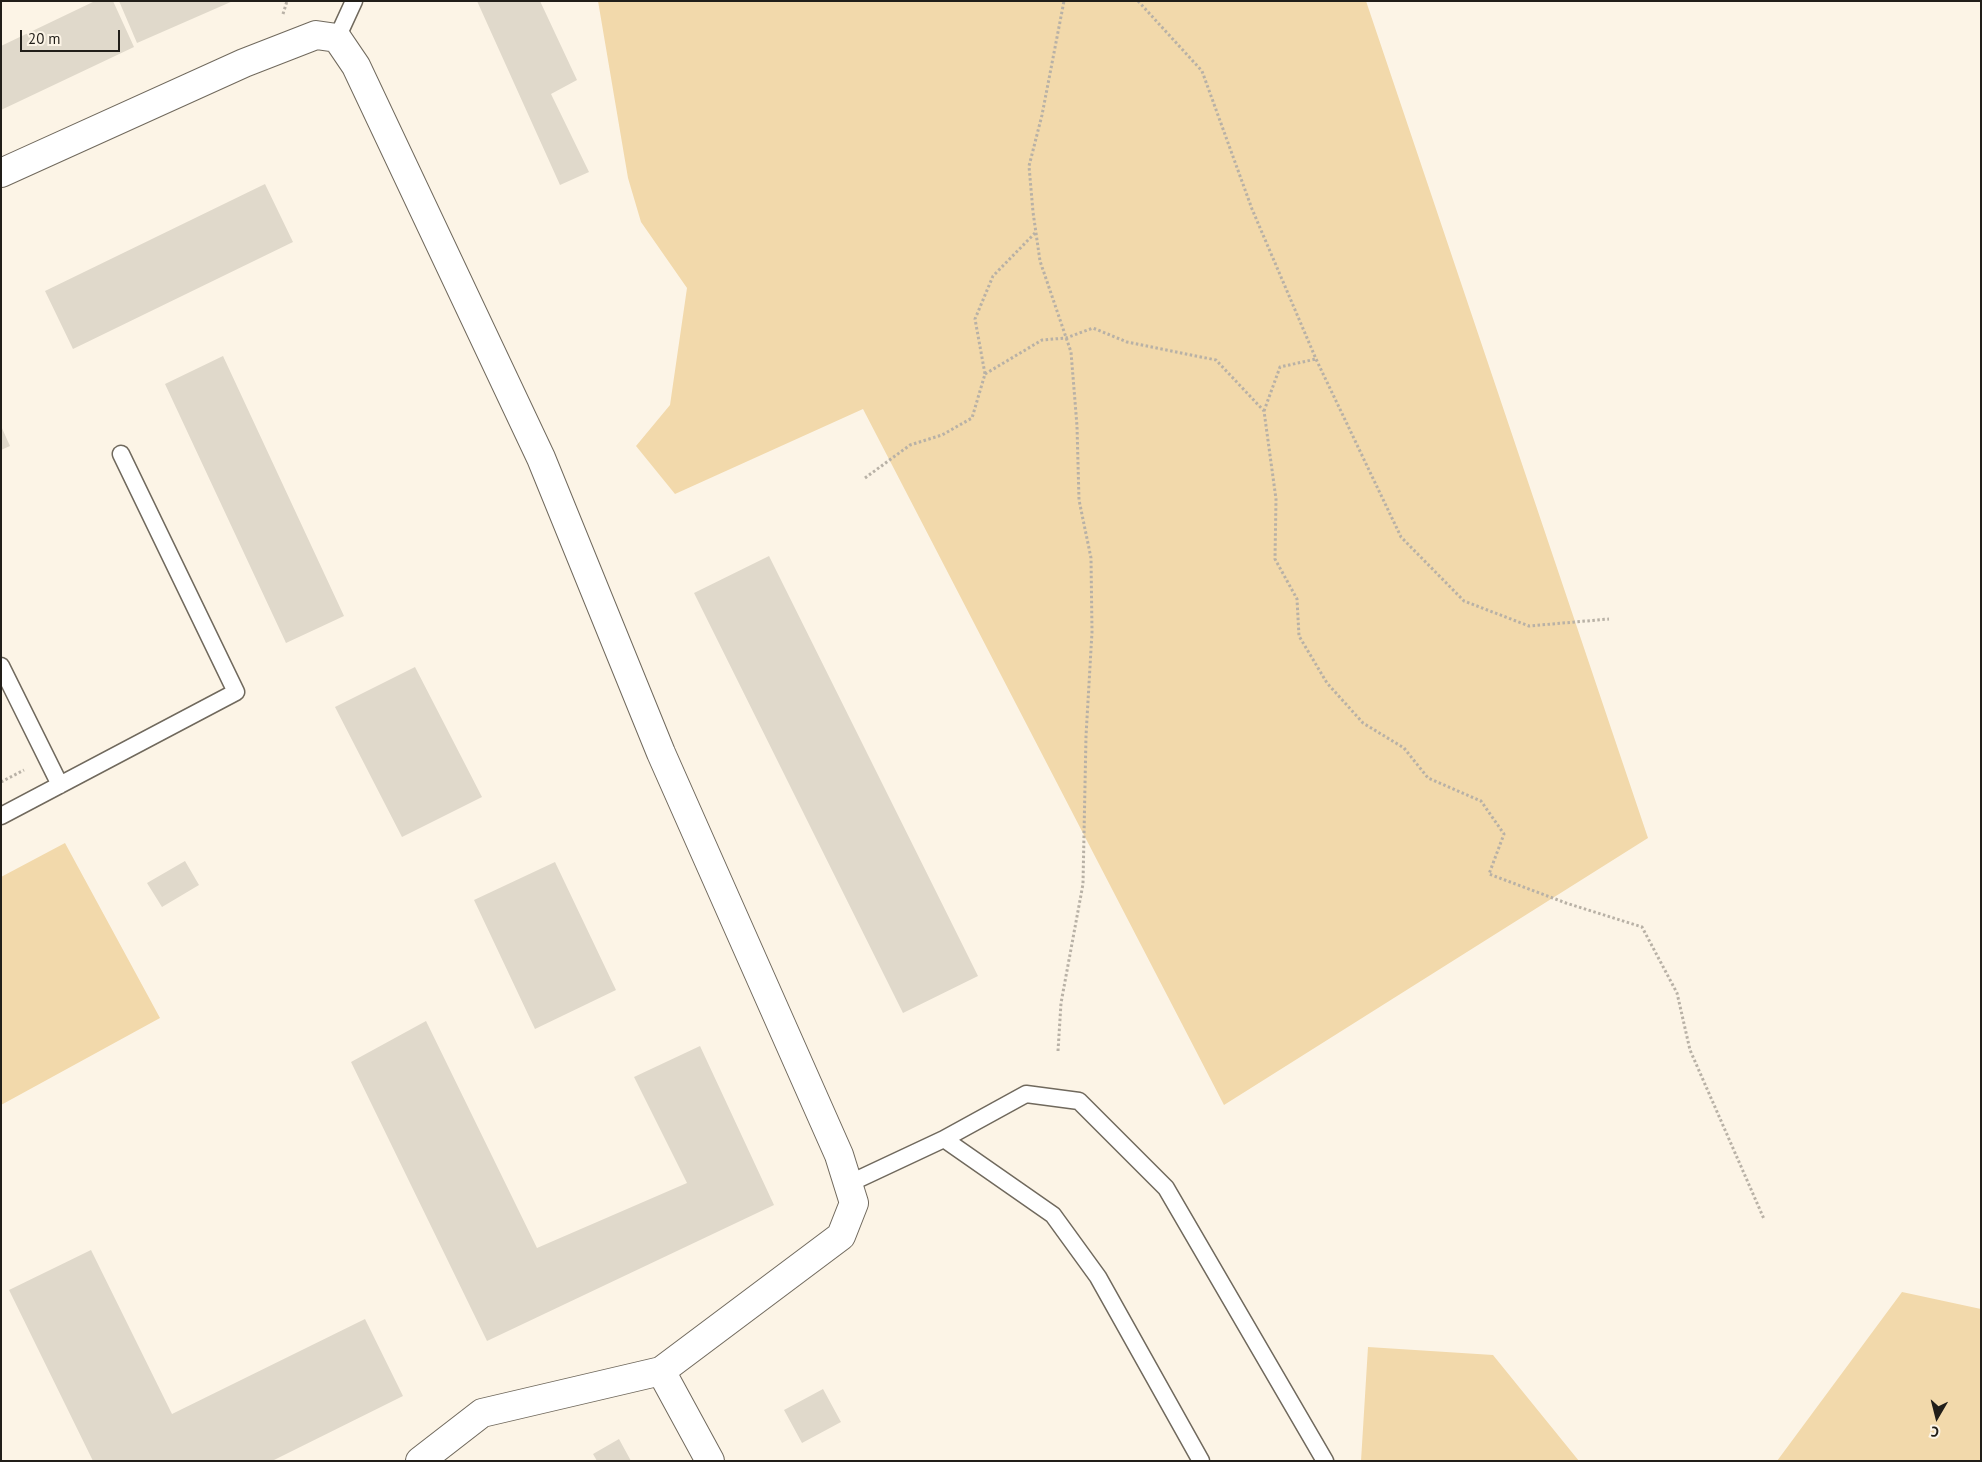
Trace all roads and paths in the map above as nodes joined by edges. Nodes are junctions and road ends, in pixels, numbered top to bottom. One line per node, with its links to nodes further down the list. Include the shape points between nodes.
1 (354, 1): 4 (lane)
2 (1064, 1): 6 (path, via 1029,166)
3 (1138, 1): 8 (path, via 1202,71 1252,208)
4 (337, 38): 5 (street, via 316,35 253,60); 19 (street, via 356,66 541,458 661,753 839,1155)
5 (1, 173)
6 (1036, 232): 7 (path, via 1040,261); 9 (path, via 993,276 975,319)
7 (1066, 338): 9 (path, via 1042,340); 10 (path, via 1093,328 1127,342 1216,360); 17 (path, via 1071,352 1077,426 1079,500 1091,558 1092,632 1083,884 1061,1003)
8 (1316, 359): 10 (path, via 1280,366); 13 (path, via 1400,536 1464,601 1529,626)
9 (985, 374): 12 (path, via 972,418 942,435 910,445)
10 (1264, 411): 20 (path, via 1276,499 1275,559 1296,599 1299,636 1327,683 1363,723 1404,748 1428,778 1481,801 1504,834 1489,874 1642,927 1677,993 1690,1050)
11 (120, 454): 15 (lane, via 236,692)
12 (865, 478)
13 (1609, 620)
14 (1, 666): 15 (lane)
15 (60, 785): 16 (lane)
16 (1, 816)
17 (1058, 1051)
18 (944, 1139): 19 (lane); 24 (lane, via 1053,1215 1098,1277); 25 (lane, via 1026,1094 1079,1101 1166,1188)
19 (848, 1184): 21 (street, via 854,1203 841,1236)
20 (1764, 1219)
21 (661, 1371): 22 (street, via 482,1413); 23 (street)
22 (420, 1461)
23 (710, 1461)
24 (1201, 1461)
25 (1324, 1461)

